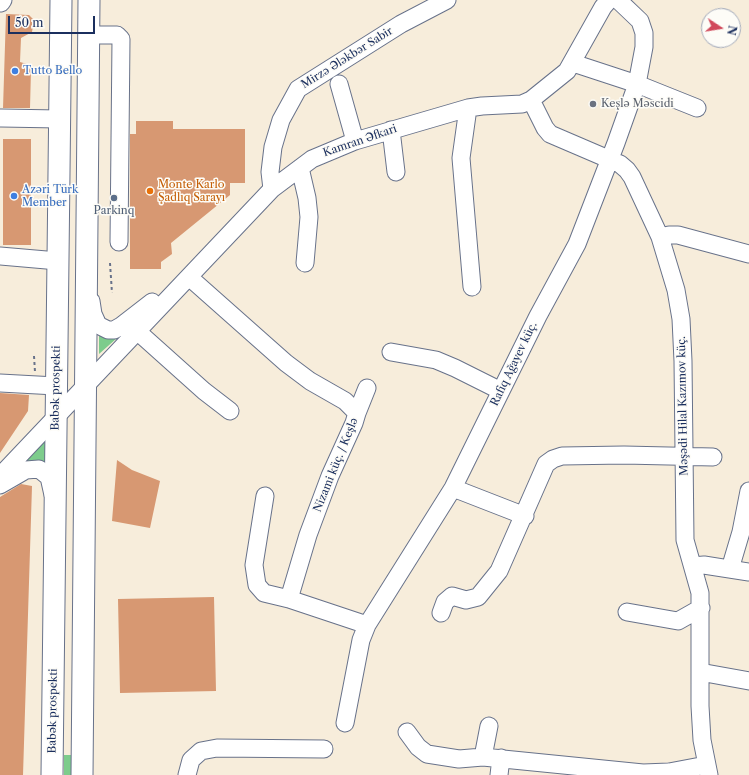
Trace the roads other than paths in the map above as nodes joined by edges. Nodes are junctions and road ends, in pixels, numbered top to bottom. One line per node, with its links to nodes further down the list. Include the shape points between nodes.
1 (61, 0): 13 (main road, Babək prospekti)
2 (89, 0): 5 (main road)
3 (447, 0): 19 (street, Mirzə Ələkbər Sabir, via 402,24 298,89 281,120 273,147 270,172)
4 (608, 2): 6 (street); 8 (street, Rafiq Ağayev küç., via 640,21 644,33 644,47)
5 (89, 35): 21 (street, via 117,35 121,39); 27 (main road)
6 (573, 63): 8 (street); 9 (street, via 567,71)
7 (339, 84): 15 (street)
8 (637, 84): 11 (street); 16 (street, Rafiq Ağayev küç.)
9 (531, 100): 10 (street, Kamran Əfkari, via 522,104); 16 (street, Məşədi Hilal Kazımov küç., via 544,128 550,134)
10 (468, 108): 14 (street, Kamran Əfkari); 28 (street, via 461,158)
11 (697, 108)
12 (0, 118): 13 (street)
13 (59, 119): 24 (main road, Babək prospekti)
14 (391, 130): 15 (street, Kamran Əfkari); 18 (street)
15 (355, 141): 17 (street, Kamran Əfkari, via 322,154)
16 (609, 160): 20 (street, Məşədi Hilal Kazımov küç., via 627,170 632,177); 36 (street, Rafiq Ağayev küç., via 577,244)
17 (300, 168): 19 (street, Kamran Əfkari); 25 (street, via 309,217)
18 (396, 172)
19 (272, 190): 26 (street, Kamran Əfkari)
20 (660, 238): 22 (street, via 669,234 678,235); 41 (street, Məşədi Hilal Kazımov küç., via 676,290 681,320)
21 (119, 242)
22 (749, 254)
23 (0, 256): 24 (street)
24 (58, 262): 34 (main road, Babək prospekti)
25 (305, 264)
26 (189, 277): 29 (street, Kamran Əfkari); 38 (street, Nizami küç. / Keşlə, via 286,364 310,382 345,401)
27 (87, 278): 29 (street, via 95,320 102,328 108,330 121,326 161,296); 33 (main road)
28 (472, 287)
29 (175, 292): 30 (street, Kamran Əfkari)
30 (137, 331): 33 (street, Kamran Əfkari); 37 (street, via 204,391)
31 (391, 352): 36 (street, via 436,360)
32 (0, 384): 34 (street)
33 (86, 385): 39 (street, Kamran Əfkari); 67 (main road)
34 (56, 386): 39 (main road, Babək prospekti)
35 (367, 388): 38 (street)
36 (501, 391): 44 (street, Rafiq Ağayev küç.)
37 (230, 410)
38 (357, 413): 52 (street, Nizami küç. / Keşlə, via 308,535)
39 (56, 417): 42 (street, Kamran Əfkari); 47 (main road, Babək prospekti)
40 (713, 457): 41 (street)
41 (684, 458): 48 (street, via 624,455 553,458 546,464); 49 (street, Məşədi Hilal Kazımov küç., via 685,540)
42 (0, 476)
43 (0, 485): 47 (street, via 26,470 39,469 51,482)
44 (453, 488): 48 (street); 56 (street, Rafiq Ağayev küç.)
45 (749, 491): 50 (street)
46 (265, 496): 52 (street, via 254,565 257,585 264,593)
47 (56, 510): 66 (main road, Babək prospekti)
48 (525, 516): 55 (street, via 499,571 485,590 478,597 466,600 452,596 445,602)
49 (693, 566): 50 (street); 53 (street, Məşədi Hilal Kazımov küç.)
50 (730, 569): 51 (street)
51 (749, 572)
52 (289, 598): 56 (street)
53 (701, 608): 54 (street, via 678,621); 57 (street, Məşədi Hilal Kazımov küç.)
54 (627, 612)
55 (441, 613)
56 (367, 625): 59 (street, Rafiq Ağayev küç., via 361,640)
57 (700, 672): 58 (street); 65 (street, Məşədi Hilal Kazımov küç., via 700,706)
58 (749, 681)
59 (346, 723)
60 (489, 726): 63 (street)
61 (407, 732): 63 (street, via 427,754 459,759)
62 (324, 749): 68 (street, via 217,748 201,751 191,760)
63 (483, 757): 64 (street)
64 (500, 758): 65 (street, via 643,773); 69 (street)
65 (708, 770)
66 (52, 775)
67 (82, 775)
68 (187, 775)
69 (499, 775)

